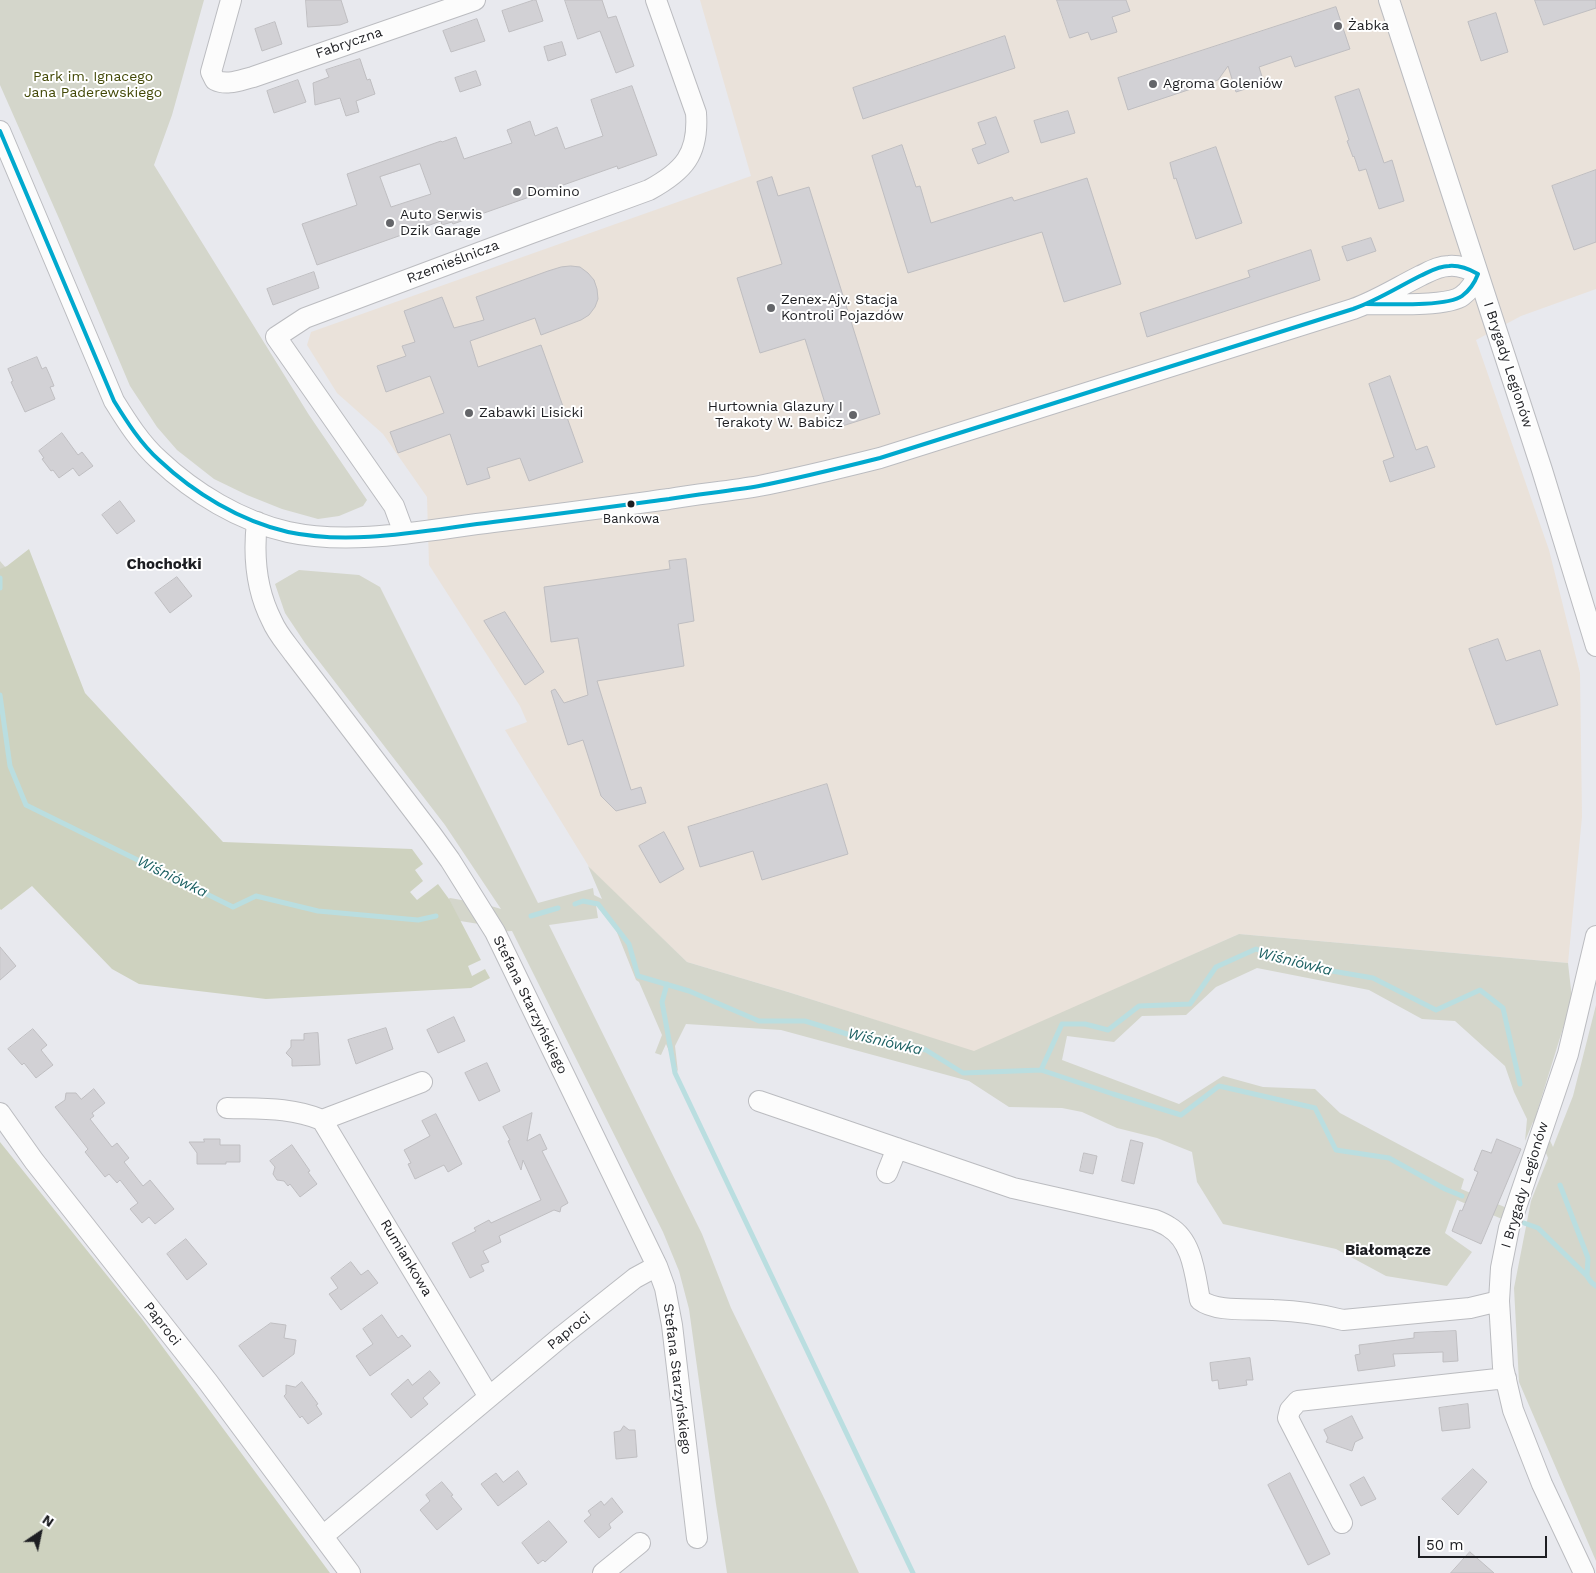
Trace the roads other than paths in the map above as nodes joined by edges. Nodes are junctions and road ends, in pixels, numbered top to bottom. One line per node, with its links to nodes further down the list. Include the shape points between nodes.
1 (231, 0): 2 (street, Fabryczna, via 211,72 215,80 222,83 253,77)
2 (474, 0)
3 (656, 0): 13 (street, Rzemieślnicza, via 696,114 695,144 686,162 667,180 649,190 305,318 276,337 394,506)
4 (1389, 0): 6 (street, I Brygady Legionów)
5 (0, 131): 12 (street, via 114,401 127,422 158,460 182,480)
6 (1461, 222): 7 (street, via 1454,248); 8 (street, I Brygady Legionów)
7 (1439, 267): 8 (street, via 1461,266); 10 (street)
8 (1478, 274): 9 (street, via 1471,288); 11 (street, I Brygady Legionów)
9 (1452, 301): 10 (street); 11 (street, via 1469,306)
10 (1366, 304): 13 (street, via 880,458 820,473 757,486)
11 (1495, 323): 14 (street, I Brygady Legionów)
12 (256, 522): 13 (street, via 307,536 329,538); 23 (street, Stefana Starzyńskiego, via 255,564 263,602 272,623 432,835 495,932)
13 (404, 533)
14 (1596, 646)
15 (1596, 936): 24 (street, I Brygady Legionów, via 1568,1054 1509,1228)
16 (422, 1082): 20 (street)
17 (759, 1100): 21 (street)
18 (228, 1108): 20 (street, via 287,1110)
19 (0, 1113): 28 (street, Paproci)
20 (322, 1120): 26 (street, Rumiankowa)
21 (897, 1148): 22 (street); 24 (street, via 1013,1188 1155,1220 1169,1226 1188,1249 1200,1300 1207,1305 1343,1320 1470,1308)
22 (888, 1173)
23 (657, 1266): 26 (street, Paproci, via 616,1292); 29 (street, Stefana Starzyńskiego, via 672,1325)
24 (1499, 1301): 25 (street, I Brygady Legionów)
25 (1506, 1378): 27 (street, via 1298,1401 1288,1418); 33 (street, I Brygady Legionów, via 1513,1410 1542,1484)
26 (489, 1397): 28 (street, Paproci)
27 (1342, 1523)
28 (323, 1536): 31 (street, Paproci)
29 (697, 1538)
30 (640, 1543): 32 (street)
31 (350, 1573)
32 (603, 1573)
33 (1584, 1573)

